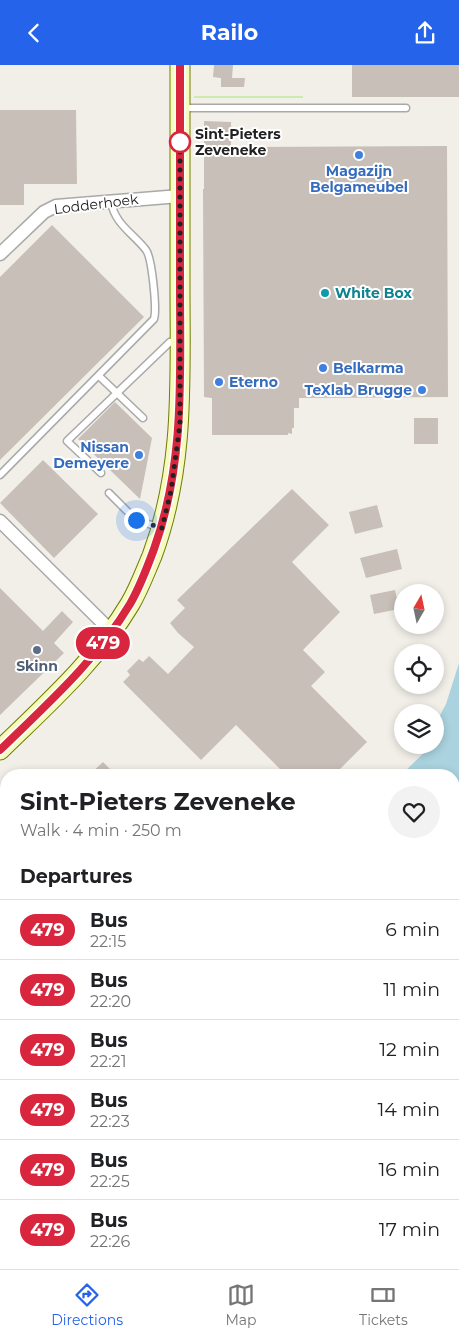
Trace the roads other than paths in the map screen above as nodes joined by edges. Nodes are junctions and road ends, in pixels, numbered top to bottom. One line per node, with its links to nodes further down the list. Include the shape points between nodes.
1 (180, 65): 3 (main road)
2 (406, 107): 3 (lane)
3 (180, 108): 4 (main road)
4 (180, 196): 5 (street, Lodderhoek); 7 (main road)
5 (111, 201): 6 (street, Lodderhoek, via 76,203 50,209); 8 (lane, via 119,223 148,253 156,309 152,323)
6 (0, 254)
7 (180, 339): 9 (lane, via 170,342); 15 (main road, via 180,424 171,491)
8 (99, 376): 9 (lane); 12 (lane)
9 (117, 393): 10 (lane); 11 (lane, via 67,441)
10 (143, 418)
11 (101, 473)
12 (0, 475)
13 (109, 493): 15 (lane, via 136,520)
14 (0, 521): 16 (street)
15 (162, 528): 16 (main road, via 143,578)
16 (112, 632): 17 (main road, via 83,668)
17 (0, 750)

